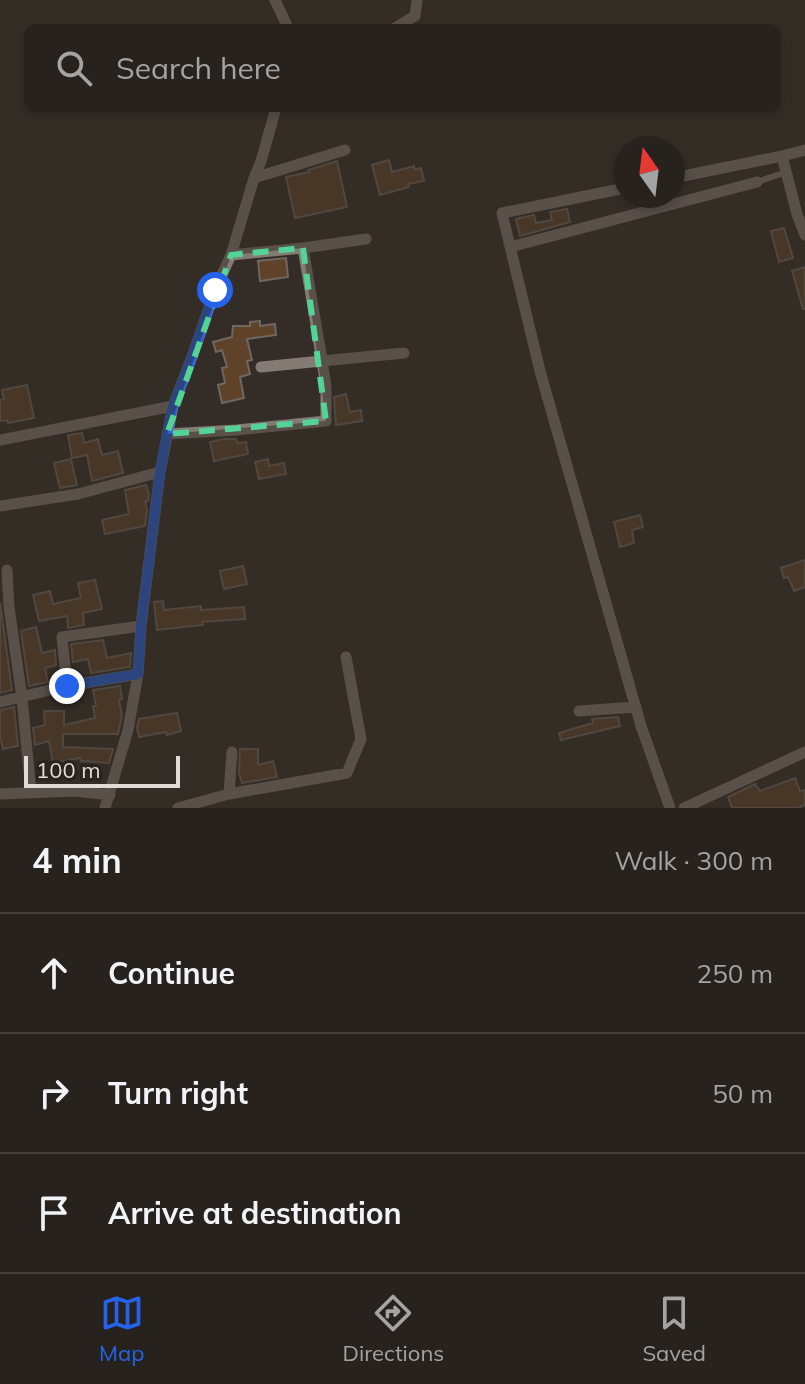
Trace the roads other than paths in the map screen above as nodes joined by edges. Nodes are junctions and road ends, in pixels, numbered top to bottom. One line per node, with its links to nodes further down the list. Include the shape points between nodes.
1 (275, 0): 3 (street)
2 (417, 0): 4 (street, via 415,16)
3 (286, 24)
4 (402, 24)
5 (275, 112): 11 (street)
6 (345, 150): 11 (street)
7 (805, 150): 8 (street)
8 (782, 156): 9 (street); 10 (street)
9 (786, 172): 12 (lane); 16 (street)
10 (685, 176)
11 (254, 178): 20 (street)
12 (757, 182): 14 (street)
13 (613, 190): 18 (street, via 502,213)
14 (685, 197)
15 (644, 208): 18 (street)
16 (805, 235)
17 (366, 239): 19 (street)
18 (510, 247): 36 (street)
19 (303, 248): 20 (street); 22 (street)
20 (231, 255): 24 (street)
21 (404, 353): 22 (street)
22 (322, 360): 23 (street); 25 (street, via 326,421)
23 (261, 367)
24 (173, 406): 25 (street); 26 (street)
25 (167, 434): 27 (street)
26 (0, 440)
27 (160, 472): 28 (street, via 78,494); 30 (street)
28 (0, 506)
29 (7, 570): 34 (street)
30 (141, 626): 32 (street); 33 (street, via 62,637)
31 (346, 657): 42 (street, via 361,739 347,773)
32 (138, 674): 33 (street); 43 (street)
33 (67, 686): 34 (street)
34 (22, 698): 35 (street); 40 (street)
35 (0, 702)
36 (636, 707): 37 (street); 47 (street)
37 (579, 711)
38 (232, 752): 42 (street)
39 (805, 752): 48 (street)
40 (31, 792): 41 (street); 43 (street)
41 (0, 794)
42 (229, 794): 44 (street)
43 (110, 795): 45 (street)
44 (209, 804): 46 (street)
45 (105, 808)
46 (178, 808)
47 (670, 808)
48 (684, 808)

